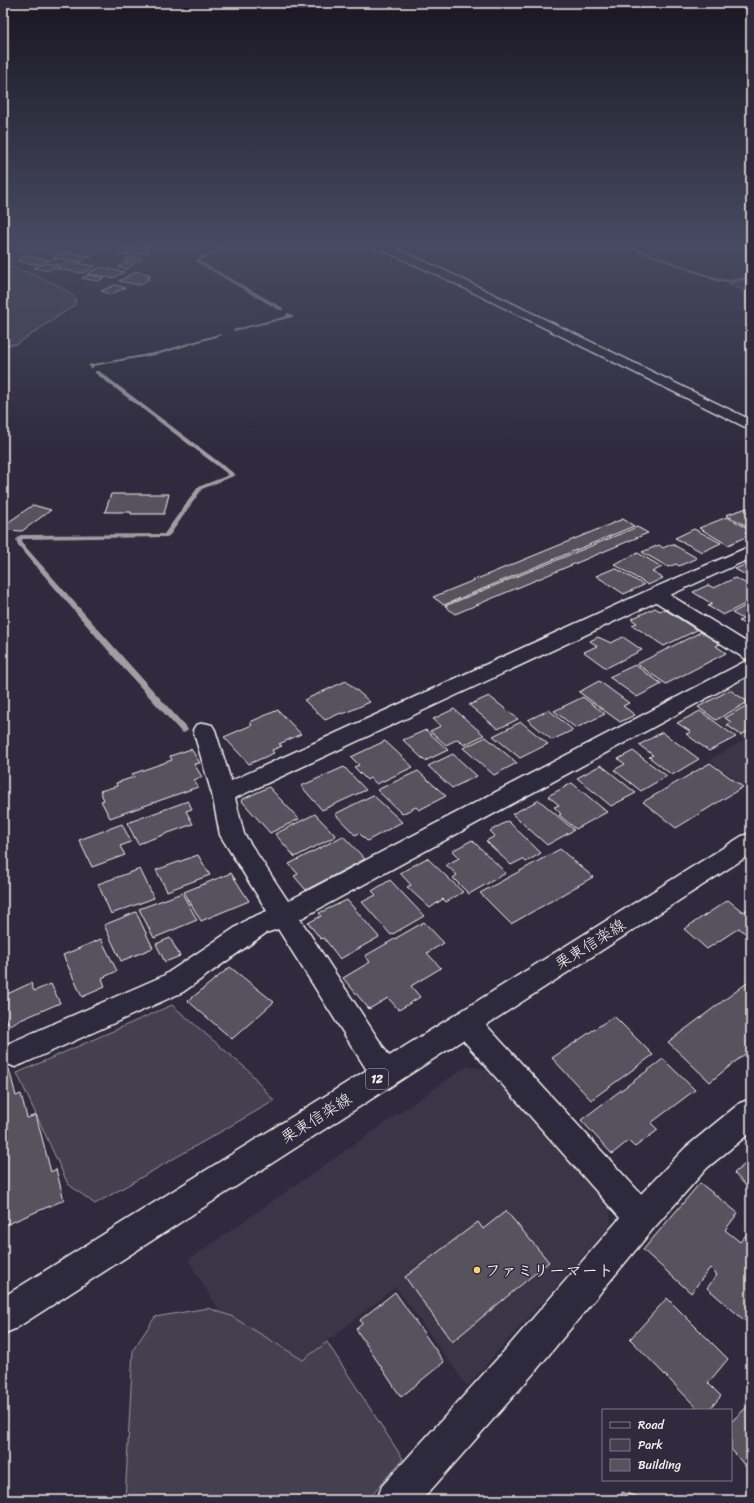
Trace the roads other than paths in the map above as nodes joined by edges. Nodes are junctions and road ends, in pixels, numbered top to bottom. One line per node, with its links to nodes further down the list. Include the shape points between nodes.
1 (521, 312): 2 (street)
2 (751, 426)
3 (751, 551): 4 (street)
4 (656, 594): 5 (street); 8 (street)
5 (751, 654)
6 (751, 666): 10 (street)
7 (204, 730): 8 (street)
8 (223, 794): 10 (street, via 232,835)
9 (751, 842): 11 (street, 栗東信楽線 / 12)
10 (283, 916): 12 (street, via 257,926 173,984); 13 (street)
11 (466, 1023): 13 (street, 栗東信楽線 / 12); 15 (street)
12 (15, 1054)
13 (385, 1074): 16 (street, 栗東信楽線 / 12)
14 (751, 1113): 15 (street, via 696,1158)
15 (641, 1218): 17 (street)
16 (3, 1317)
17 (396, 1500)

